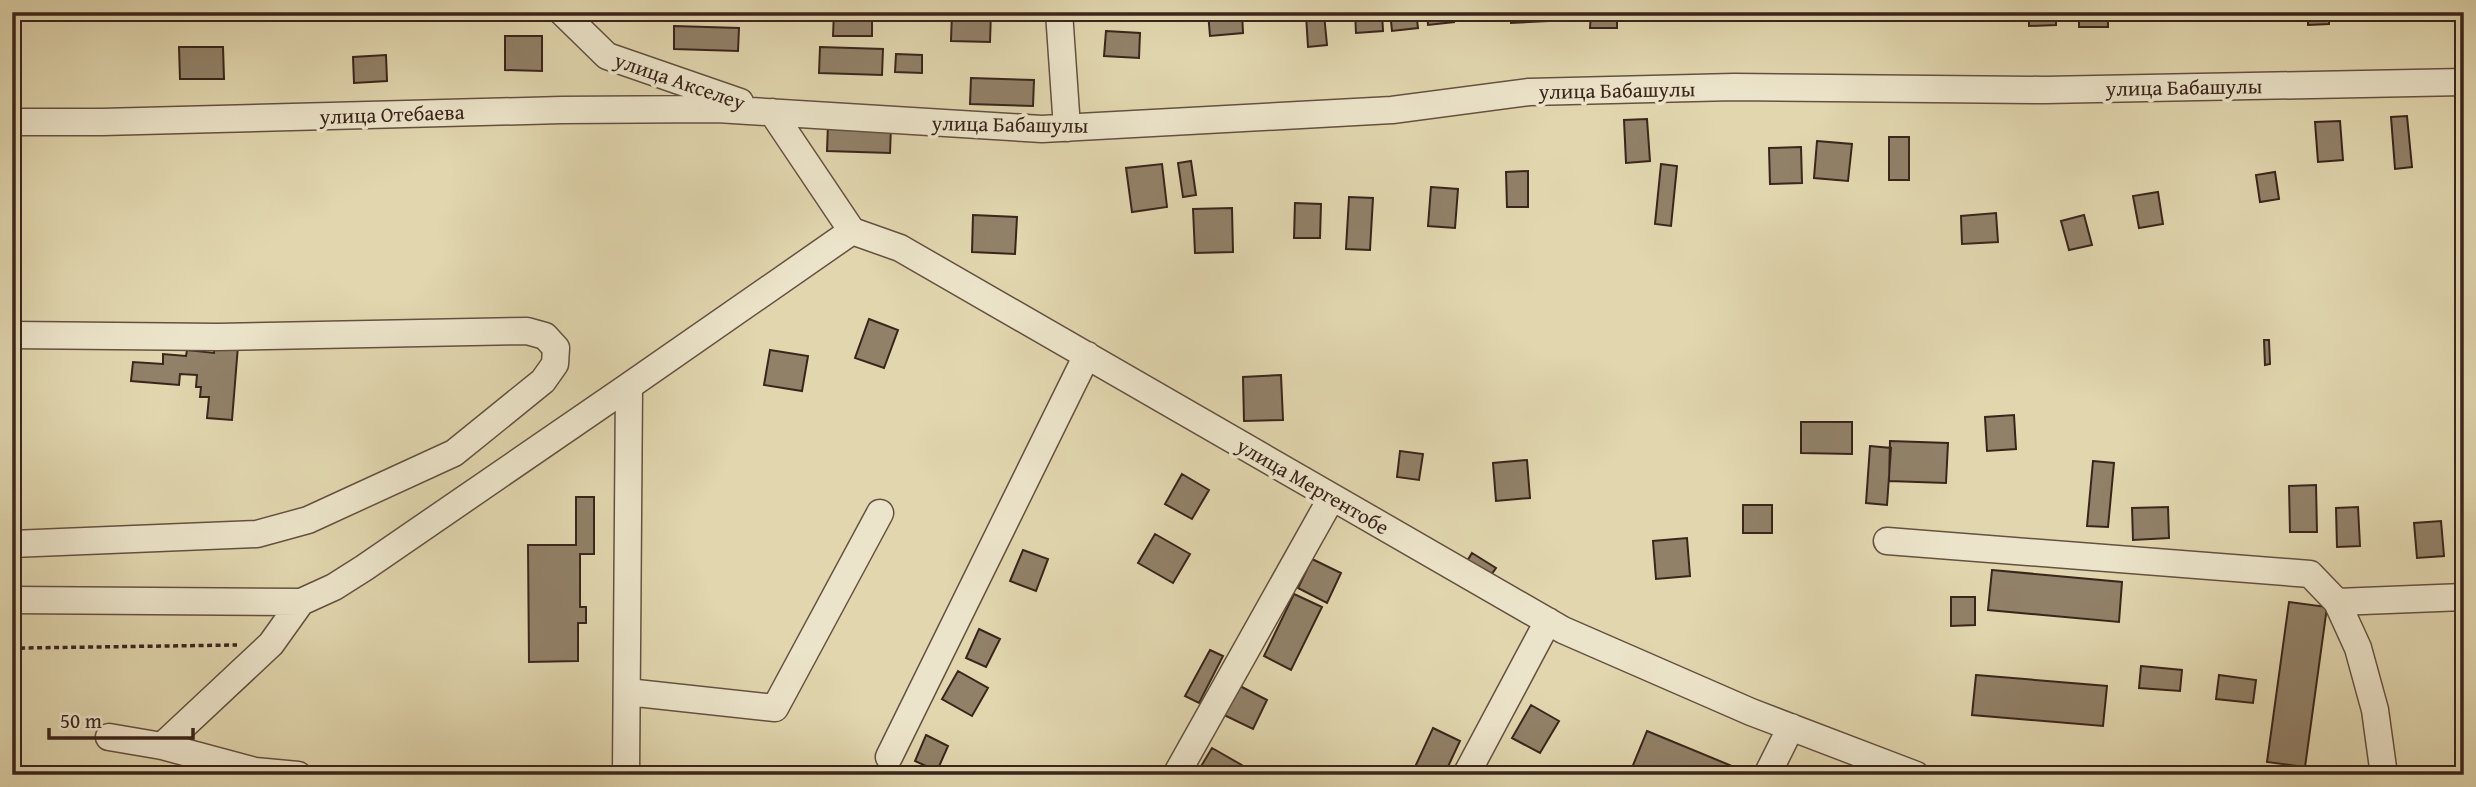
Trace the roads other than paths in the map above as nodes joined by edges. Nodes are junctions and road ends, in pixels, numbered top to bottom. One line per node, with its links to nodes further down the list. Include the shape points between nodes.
1 (562, 12): 4 (street, улица Акселеу, via 607,56)
2 (1059, 12): 6 (street)
3 (2464, 82): 6 (street, улица Бабашулы, via 2045,90 1529,92 1392,110)
4 (772, 112): 5 (street, улица Отебаева, via 575,110); 6 (street, улица Бабашулы); 7 (street)
5 (12, 122)
6 (1068, 128)
7 (852, 231): 9 (street, улица Мергентобе, via 900,248); 10 (street)
8 (12, 335): 14 (street, via 218,337 527,331 545,336 556,348 555,364 543,381 454,453 308,520 257,534)
9 (1087, 355): 11 (street, улица Мергентобе); 24 (street)
10 (629, 386): 17 (street, via 364,568); 20 (street)
11 (1332, 497): 19 (street, улица Мергентобе); 27 (street)
12 (880, 513): 20 (street, via 775,708)
13 (1887, 541): 18 (street, via 2310,574)
14 (12, 544)
15 (2464, 597): 18 (street)
16 (12, 600): 17 (street)
17 (301, 602): 23 (street, via 271,644)
18 (2337, 602): 31 (street, via 2358,648 2375,710)
19 (1548, 621): 21 (street, улица Мергентобе); 28 (street)
20 (627, 692): 26 (street)
21 (1791, 727): 29 (street); 30 (street, улица Мергентобе)
22 (109, 737): 23 (street)
23 (162, 746): 25 (street, via 255,771)
24 (890, 757)
25 (298, 775)
26 (626, 775)
27 (1176, 775)
28 (1466, 775)
29 (1767, 775)
30 (1916, 775)
31 (2384, 775)

